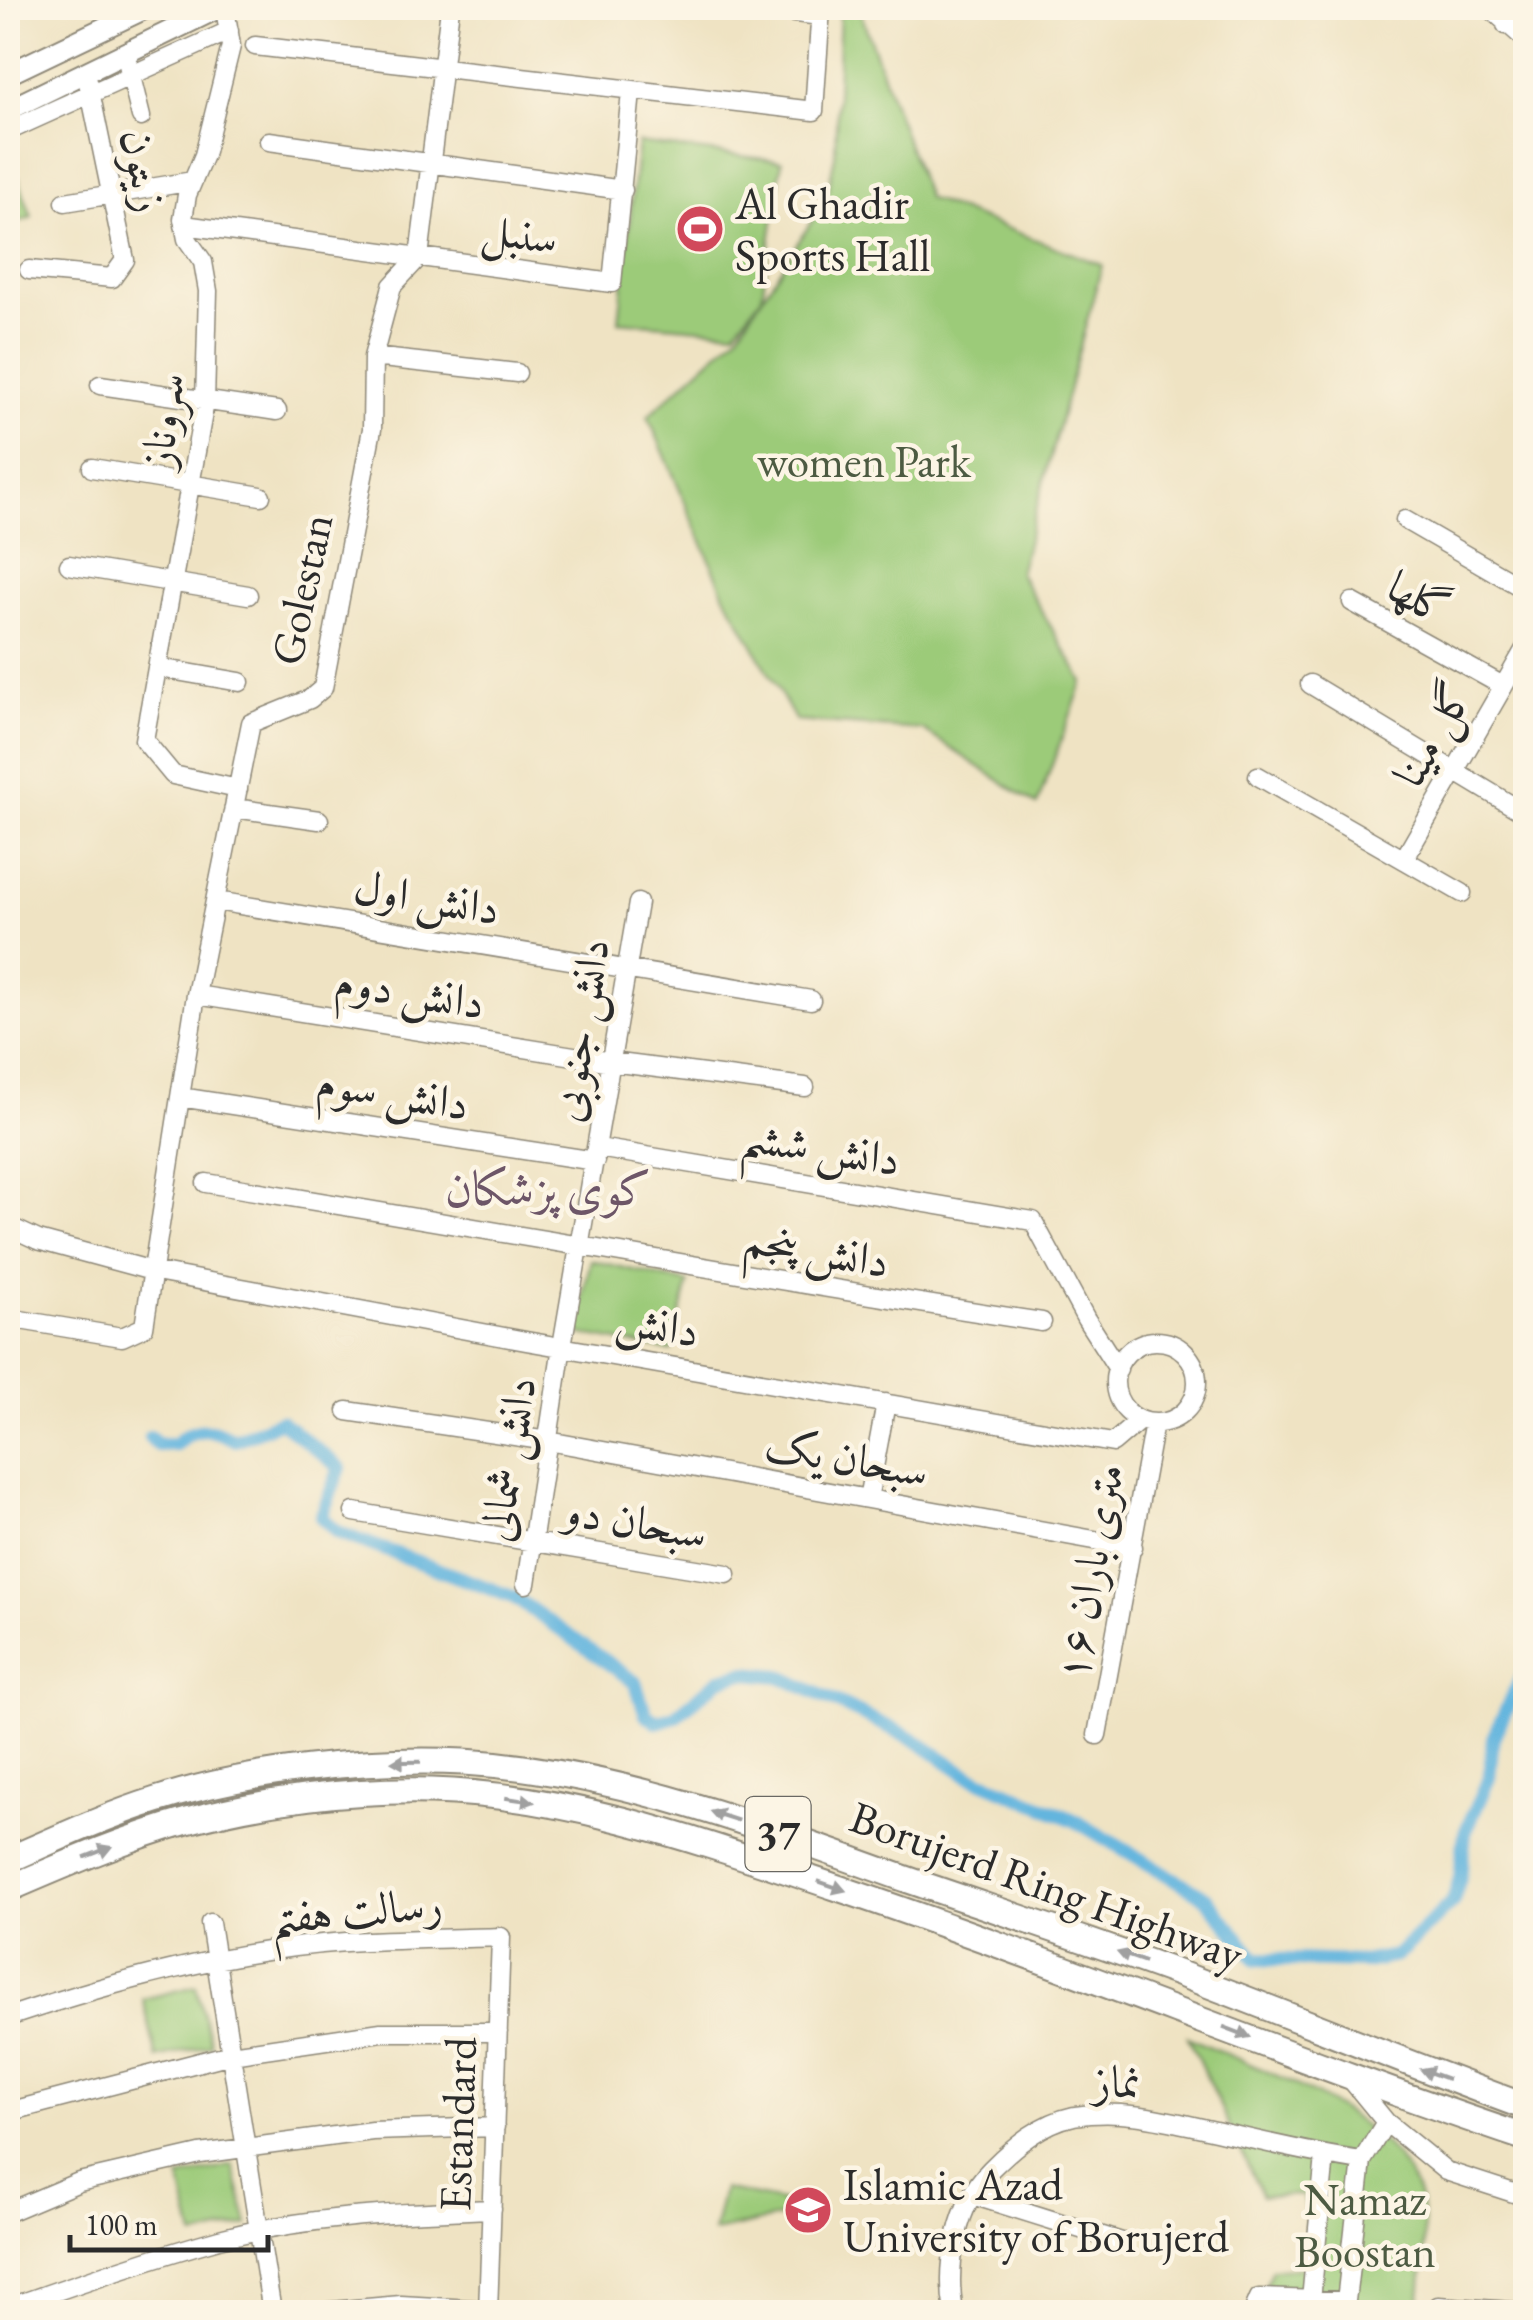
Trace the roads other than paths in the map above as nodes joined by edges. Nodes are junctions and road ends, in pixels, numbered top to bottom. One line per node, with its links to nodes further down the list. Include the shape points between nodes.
1 (146, 8): 14 (main road)
2 (222, 8): 9 (street); 12 (main road)
3 (450, 8): 13 (street, Golestan)
4 (751, 8): 7 (street)
5 (1490, 8): 8 (street)
6 (1522, 8): 8 (street)
7 (821, 12): 17 (street, via 814,111)
8 (1506, 25): 10 (street)
9 (229, 31): 15 (street); 23 (street, via 231,46)
10 (1526, 40)
11 (256, 46): 13 (street)
12 (126, 53): 15 (street); 16 (main road)
13 (442, 69): 17 (street); 22 (street, Golestan)
14 (8, 74)
15 (131, 75): 16 (street); 19 (street)
16 (88, 83): 18 (main road); 20 (street); 25 (street, زیتون)
17 (631, 92): 24 (street)
18 (8, 110)
19 (140, 117)
20 (8, 132)
21 (268, 141): 22 (street)
22 (431, 163): 24 (street); 28 (street, Golestan)
23 (193, 180): 25 (street); 27 (street)
24 (622, 190): 28 (street, سنبل, via 612,283)
25 (112, 194): 26 (street); 29 (street, زیتون, via 125,260 112,278)
26 (65, 202)
27 (184, 226): 28 (street, سنبل); 33 (street, سروناز, via 203,262 208,291)
28 (419, 257): 30 (street, Golestan, via 392,286)
29 (29, 270)
30 (373, 357): 31 (street); 51 (street, Golestan, via 372,430 323,688 251,723)
31 (517, 373)
32 (100, 384): 33 (street)
33 (205, 402): 34 (street); 36 (street, سروناز)
34 (277, 411)
35 (92, 468): 36 (street)
36 (191, 486): 37 (street); 40 (street, سروناز)
37 (261, 496)
38 (1405, 520): 41 (street)
39 (69, 565): 40 (street)
40 (174, 582): 42 (street); 45 (street, سروناز)
41 (1526, 590)
42 (248, 594)
43 (1352, 602): 48 (street, گلها)
44 (1526, 647): 48 (street, گل مینا)
45 (159, 668): 46 (street); 51 (street, سروناز, via 144,740 173,775)
46 (240, 682)
47 (1310, 684): 49 (street)
48 (1503, 686): 49 (street, گل مینا)
49 (1453, 772): 53 (street); 55 (street, گل مینا)
50 (1258, 776): 55 (street)
51 (238, 789): 52 (street, Golestan)
52 (234, 808): 54 (street); 57 (street, Golestan)
53 (1526, 814)
54 (319, 820)
55 (1404, 859): 56 (street)
56 (1462, 894)
57 (216, 901): 59 (street, دانش اول); 60 (street, Golestan)
58 (638, 903): 59 (street, دانش جنوبی)
59 (627, 967): 61 (street, دانش اول); 62 (street, دانش جنوبی)
60 (196, 996): 62 (street, دانش دوم); 64 (street, Golestan)
61 (810, 1000)
62 (611, 1062): 63 (street, دانش دوم); 65 (street, دانش جنوبی)
63 (805, 1087)
64 (180, 1097): 65 (street, دانش سوم); 69 (street, Golestan)
65 (596, 1154): 68 (street, دانش جنوبی); 73 (street, دانش ششم, via 1033,1221)
66 (206, 1183): 68 (street, دانش پنجم)
67 (8, 1226): 69 (street, دانش)
68 (581, 1244): 71 (street, دانش پنجم); 72 (street, دانش جنوبی)
69 (156, 1272): 70 (street, Golestan, via 144,1327 122,1337); 72 (street, دانش)
70 (8, 1318)
71 (1042, 1322)
72 (562, 1346): 74 (street, دانش); 77 (street, دانش شمالی)
73 (1118, 1368): 76 (street, via 1121,1404); 76 (street, via 1135,1348 1162,1342 1194,1366 1190,1406 1180,1416)
74 (886, 1403): 76 (street, دانش, via 1113,1443); 78 (street)
75 (347, 1411): 77 (street, سبحان یک)
76 (1147, 1421): 81 (street, ۱۶ متری باران)
77 (548, 1441): 78 (street, سبحان یک); 80 (street, دانش شمالی)
78 (868, 1499): 81 (street, سبحان یک)
79 (354, 1512): 80 (street, سبحان دو)
80 (532, 1541): 82 (street, سبحان دو); 83 (street, دانش شمالی)
81 (1133, 1547): 84 (street, ۱۶ متری باران)
82 (727, 1574)
83 (526, 1584)
84 (1097, 1734)
85 (8, 1860): 94 (highway, Borujerd Ring Highway / 37, one-way to 85, via 1175,1972 758,1827 570,1774 463,1762 279,1774 158,1799)
86 (8, 1889): 93 (highway, Borujerd Ring Highway / 37, one-way to 93, via 129,1840 220,1813 360,1794 497,1796 664,1830 963,1930)
87 (210, 1922): 89 (street)
88 (501, 1938): 89 (street, رسالت هفتم, via 344,1942); 91 (street, Estandard)
89 (216, 1961): 90 (street, رسالت هفتم); 92 (street)
90 (8, 2017)
91 (498, 2032): 92 (street, via 381,2032); 97 (street, Estandard)
92 (231, 2054): 95 (street); 99 (street)
93 (1348, 2076): 96 (street); 98 (highway, Borujerd Ring Highway / 37)
94 (1526, 2108)
95 (8, 2112)
96 (1386, 2122): 101 (street); 103 (street, via 1446,2171)
97 (494, 2127): 99 (street, via 372,2131); 104 (street, Estandard)
98 (1526, 2138)
99 (246, 2146): 105 (street, via 79,2182); 106 (street)
100 (1324, 2156): 101 (street, نماز); 102 (street, نماز, via 1150,2116 1106,2113 1040,2129 1009,2150); 108 (street)
101 (1362, 2161): 108 (street, via 1346,2302)
102 (972, 2195): 107 (street); 113 (street, نماز, via 954,2251)
103 (1526, 2197)
104 (492, 2209): 106 (street, via 366,2214); 112 (street, Estandard)
105 (8, 2212)
106 (259, 2231): 110 (street); 114 (street)
107 (1122, 2242)
108 (1311, 2300): 109 (street)
109 (1256, 2306)
110 (8, 2308)
111 (1438, 2309): 116 (street)
112 (488, 2311): 115 (street, via 401,2305)
113 (957, 2311)
114 (272, 2312)
115 (320, 2312)
116 (1526, 2312)

